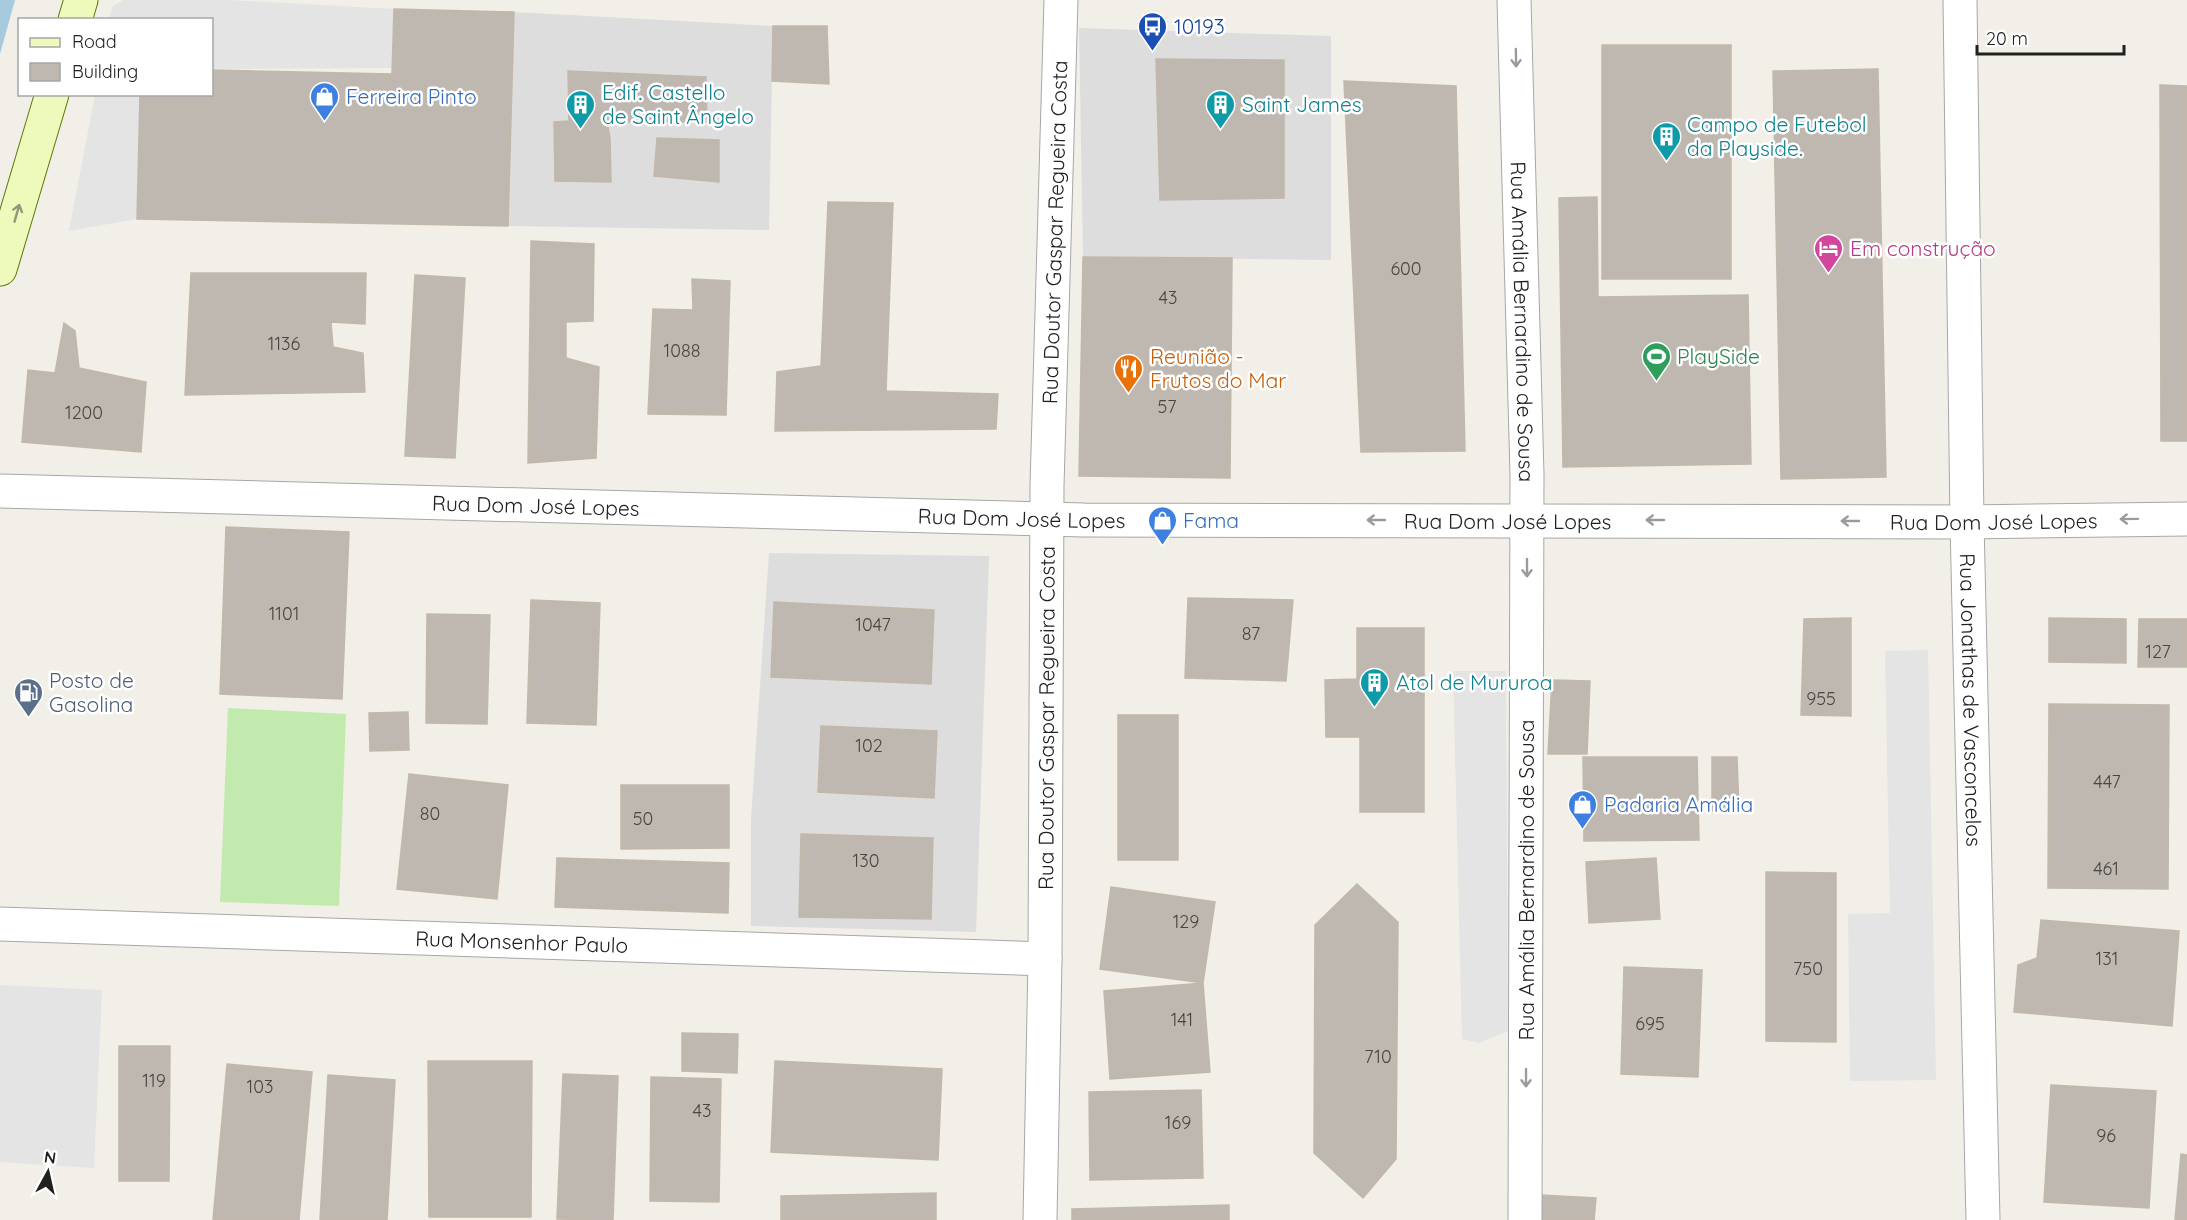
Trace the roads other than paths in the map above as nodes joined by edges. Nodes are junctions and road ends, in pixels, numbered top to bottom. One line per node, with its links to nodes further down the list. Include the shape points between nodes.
1 (81, 0): 5 (main road)
2 (1061, 0): 9 (street, Rua Doutor Gaspar Regueira Costa)
3 (1514, 0): 10 (street, Rua Amália Bernardino de Sousa, one-way to 10)
4 (1960, 0): 12 (street, Rua Jonathas de Vasconcelos)
5 (76, 18)
6 (51, 96): 7 (main road, one-way to 6)
7 (0, 269)
8 (0, 491): 9 (street, Rua Dom José Lopes)
9 (1047, 519): 10 (street, Rua Dom José Lopes, one-way to 9); 14 (street, Rua Doutor Gaspar Regueira Costa)
10 (1527, 519): 12 (street, Rua Dom José Lopes, one-way to 10); 16 (street, Rua Amália Bernardino de Sousa, one-way to 16)
11 (2187, 519): 12 (street, Rua Dom José Lopes, one-way to 12)
12 (1967, 522): 17 (street, Rua Jonathas de Vasconcelos)
13 (0, 924): 14 (street, Rua Monsenhor Paulo)
14 (1045, 959): 15 (street, Rua Doutor Gaspar Regueira Costa)
15 (1040, 1220)
16 (1525, 1220)
17 (1983, 1220)

